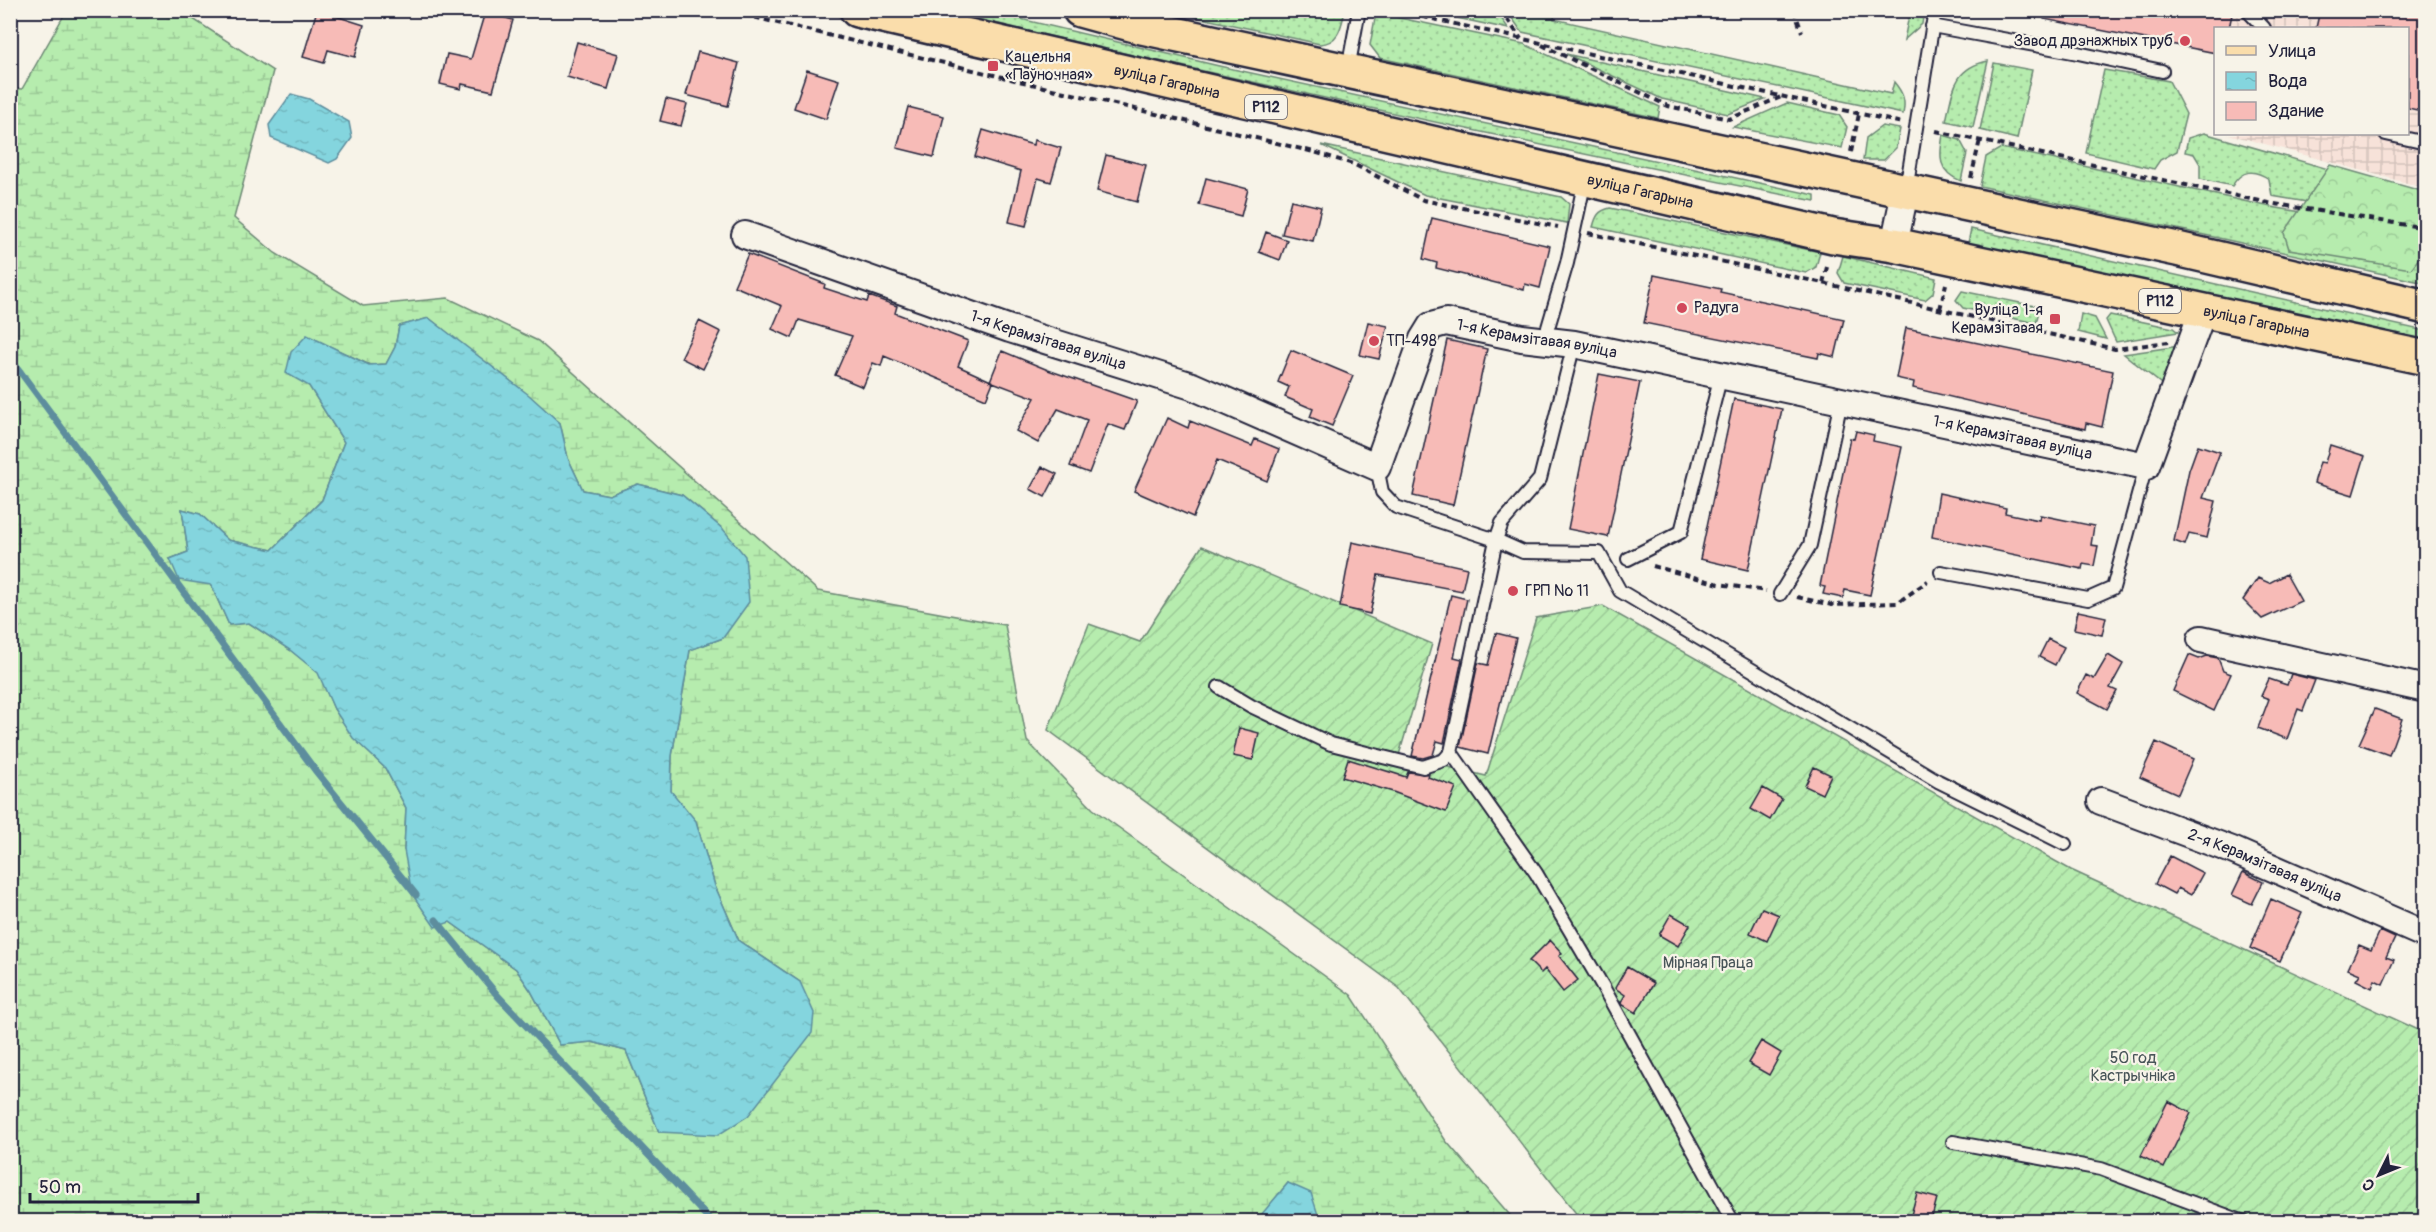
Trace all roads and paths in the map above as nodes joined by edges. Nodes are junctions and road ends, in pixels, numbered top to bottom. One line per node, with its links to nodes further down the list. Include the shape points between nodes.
1 (1080, 10): 9 (main road)
2 (1359, 10): 16 (lane)
3 (1392, 10): 14 (path)
4 (1501, 10): 14 (path)
5 (1794, 10): 12 (path)
6 (1935, 10): 10 (lane)
7 (2247, 10): 11 (lane)
8 (844, 18): 13 (path); 26 (main road, вуліца Гагарына / Р112)
9 (1136, 19): 16 (main road)
10 (1932, 26): 17 (lane); 28 (lane)
11 (2263, 27)
12 (1802, 32)
13 (829, 34)
14 (1521, 39): 15 (path)
15 (1536, 42): 18 (path); 18 (path, via 1668,106 1729,119)
16 (1347, 70): 28 (main road)
17 (2162, 71)
18 (1782, 97): 19 (path)
19 (1859, 114): 20 (path); 25 (path)
20 (1905, 124)
21 (1936, 131): 23 (path)
22 (2390, 135): 24 (lane)
23 (1980, 140): 27 (path); 29 (path, via 2269,203)
24 (2426, 143)
25 (1850, 161)
26 (1586, 180): 31 (main road, вуліца Гагарына / Р112, via 1833,236); 38 (lane)
27 (1969, 188)
28 (1905, 192): 31 (street); 35 (main road)
29 (2426, 228)
30 (745, 235): 44 (street, 1-я Керамзітавая вуліца, via 1010,329 1192,386)
31 (1894, 245): 37 (main road, вуліца Гагарына / Р112)
32 (1830, 253): 34 (path)
33 (1948, 277): 36 (path)
34 (1824, 283)
35 (2426, 307)
36 (1940, 309)
37 (2203, 310): 40 (main road, вуліца Гагарына / Р112); 43 (street)
38 (1544, 341): 39 (street, 1-я Керамзітавая вуліца); 44 (street, 1-я Керамзітавая вуліца, via 1446,322 1431,326)
39 (1575, 344): 41 (street, 1-я Керамзітавая вуліца); 45 (lane, via 1540,479 1502,523)
40 (2426, 358)
41 (1721, 375): 42 (street, 1-я Керамзітавая вуліца); 46 (lane, via 1681,532)
42 (1841, 400): 43 (street, 1-я Керамзітавая вуліца); 48 (lane, via 1810,544)
43 (2146, 466): 47 (lane, via 2113,588 2088,599)
44 (1377, 467): 45 (lane, via 1382,492 1396,507)
45 (1496, 540): 52 (lane); 54 (lane, via 1523,552 1599,553 1620,591 1938,781)
46 (1628, 559)
47 (1941, 573)
48 (1780, 594)
49 (2201, 639): 51 (street)
50 (1219, 687): 52 (lane, via 1331,744 1423,767 1444,760)
51 (2426, 689)
52 (1451, 752): 57 (lane, via 1536,873)
53 (2101, 801): 55 (street, 2-я Керамзітавая вуліца, via 2232,850)
54 (2065, 844)
55 (2426, 935)
56 (1953, 1142): 58 (lane, via 2101,1169)
57 (1733, 1221)
58 (2244, 1221)

